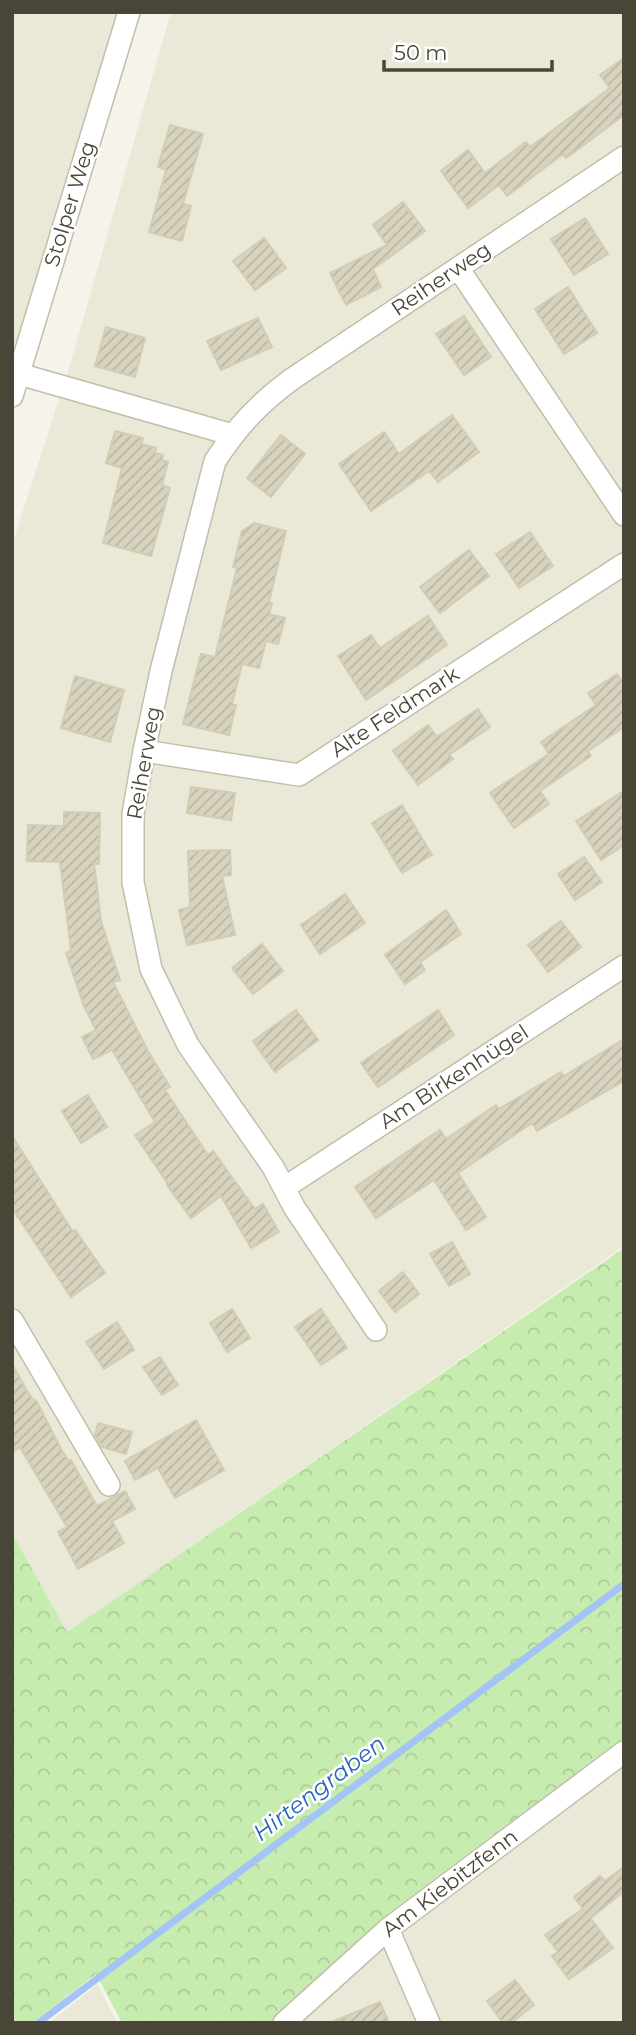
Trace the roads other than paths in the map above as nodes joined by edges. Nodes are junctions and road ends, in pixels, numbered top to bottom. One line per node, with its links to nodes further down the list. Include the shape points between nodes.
1 (128, 12): 4 (street, Stolper Weg)
2 (624, 157): 3 (street, Reiherweg)
3 (458, 268): 6 (street, Reiherweg, via 261,402); 7 (street)
4 (19, 374): 5 (street, Stolper Weg); 6 (street)
5 (12, 396)
6 (233, 435): 9 (street, Reiherweg, via 215,461)
7 (624, 515)
8 (624, 564): 9 (street, Alte Feldmark, via 299,775)
9 (144, 751): 11 (street, Reiherweg, via 133,814 132,882 151,969 188,1045)
10 (624, 966): 11 (street, Am Birkenhügel)
11 (284, 1188): 13 (street, Reiherweg)
12 (12, 1320): 14 (street)
13 (376, 1330)
14 (109, 1485)
15 (624, 1752): 16 (street, Am Kiebitzfenn)
16 (388, 1929): 17 (street, Am Kiebitzfenn); 18 (street)
17 (284, 2023)
18 (429, 2023)

